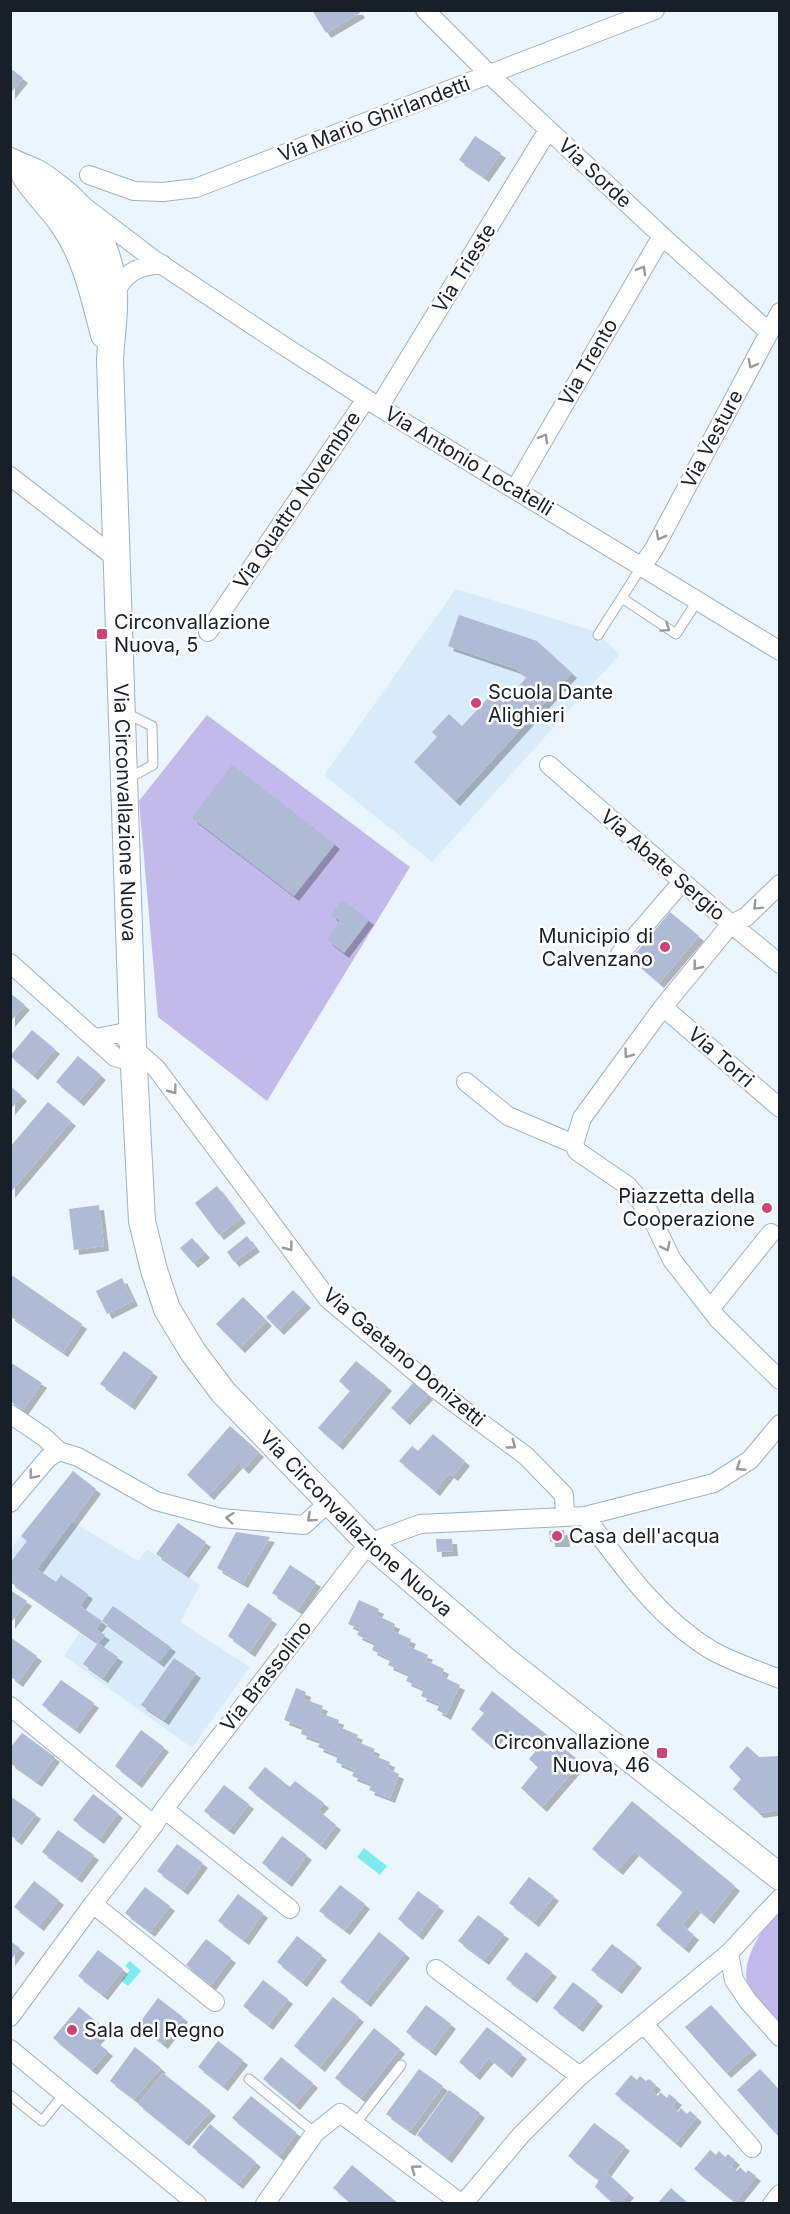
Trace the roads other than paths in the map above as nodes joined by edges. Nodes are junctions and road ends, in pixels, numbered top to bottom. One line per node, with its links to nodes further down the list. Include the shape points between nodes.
1 (425, 10): 3 (street, Via Sorde)
2 (655, 10): 3 (street, Via Mario Ghirlandetti)
3 (490, 75): 4 (street, Via Sorde); 6 (street, Via Mario Ghirlandetti, via 196,188 134,191)
4 (548, 130): 8 (street, Via Sorde); 15 (street, Via Trieste)
5 (14, 163): 7 (main road); 7 (main road, via 36,172 69,198)
6 (89, 175)
7 (83, 228): 9 (main road, via 100,240); 10 (street, Via Antonio Locatelli); 14 (main road, via 90,281)
8 (662, 236): 13 (street, Via Sorde); 17 (street, Via Trento, one-way to 8)
9 (104, 251): 10 (street, Via Antonio Locatelli, via 126,252); 11 (main road)
10 (158, 262): 11 (street, via 133,271 118,285); 15 (street, Via Antonio Locatelli)
11 (114, 296): 14 (main road)
12 (780, 312): 13 (street, Via Vesture)
13 (769, 332): 19 (street, Via Vesture, one-way to 19)
14 (110, 360): 18 (main road, Via Circonvallazione Nuova)
15 (372, 403): 17 (street, Via Antonio Locatelli); 22 (street, Via Quattro Novembre)
16 (10, 476): 18 (street)
17 (515, 489): 19 (street, Via Antonio Locatelli)
18 (117, 559): 33 (main road, Via Circonvallazione Nuova)
19 (642, 566): 20 (lane); 21 (street, Via Antonio Locatelli)
20 (622, 598): 21 (lane, one-way to 21, via 676,634); 23 (lane)
21 (699, 600): 24 (street, Via Antonio Locatelli)
22 (208, 632)
23 (598, 635)
24 (780, 651)
25 (549, 765): 26 (street, Via Abate Sergio)
26 (682, 882): 28 (street, Via Abate Sergio); 29 (street)
27 (780, 884): 28 (street, one-way to 28, via 746,917)
28 (731, 924): 31 (street, Via Abate Sergio); 32 (street, one-way to 32)
29 (620, 954)
30 (10, 963): 33 (street, via 96,1038 121,1033)
31 (780, 964)
32 (663, 1007): 35 (street, Via Torri); 36 (street, one-way to 36, via 582,1118)
33 (133, 1048): 43 (main road, Via Circonvallazione Nuova, via 142,1221 167,1309 223,1392); 46 (street, Via Gaetano Donizetti, one-way to 46, via 156,1068 328,1299 436,1390 526,1455 564,1495)
34 (466, 1082): 36 (street, via 508,1116)
35 (780, 1108)
36 (574, 1144): 38 (street, one-way to 38, via 577,1151 628,1186 649,1212 672,1260)
37 (771, 1233): 38 (street)
38 (710, 1309): 39 (street)
39 (780, 1380)
40 (10, 1414): 42 (street)
41 (780, 1424): 45 (street, one-way to 45, via 750,1460 714,1483)
42 (59, 1451): 43 (street, one-way to 42, via 304,1525 221,1518 156,1501 78,1457); 44 (street, one-way to 44, via 48,1458)
43 (329, 1502): 47 (main road, Via Circonvallazione Nuova)
44 (10, 1503)
45 (585, 1516): 46 (street); 48 (street, via 653,1604 684,1631 712,1651)
46 (566, 1517): 47 (street, via 420,1524)
47 (369, 1543): 50 (street, Via Brassolino); 52 (main road, Via Circonvallazione Nuova, via 506,1661)
48 (780, 1679)
49 (10, 1706): 51 (street)
50 (164, 1809): 51 (street, Via Brassolino); 55 (street)
51 (154, 1825): 54 (street, Via Brassolino)
52 (780, 1877)
53 (780, 1898): 56 (street)
54 (93, 1904): 58 (street); 59 (street, Via Brassolino)
55 (290, 1909)
56 (729, 1953): 60 (street); 61 (street, via 734,1980)
57 (436, 1969): 64 (street)
58 (215, 2002)
59 (10, 2017)
60 (644, 2024): 64 (street); 70 (street)
61 (780, 2037)
62 (10, 2049): 66 (street)
63 (401, 2065): 68 (lane)
64 (580, 2076): 74 (street, via 520,2134)
65 (249, 2079): 69 (lane)
66 (64, 2094): 67 (lane, via 42,2121); 72 (street)
67 (10, 2095)
68 (355, 2124): 69 (street, via 340,2113); 74 (street, one-way to 68)
69 (315, 2133): 73 (street)
70 (752, 2148)
71 (780, 2194): 75 (street)
72 (197, 2204)
73 (265, 2204)
74 (463, 2204)
75 (772, 2204)

